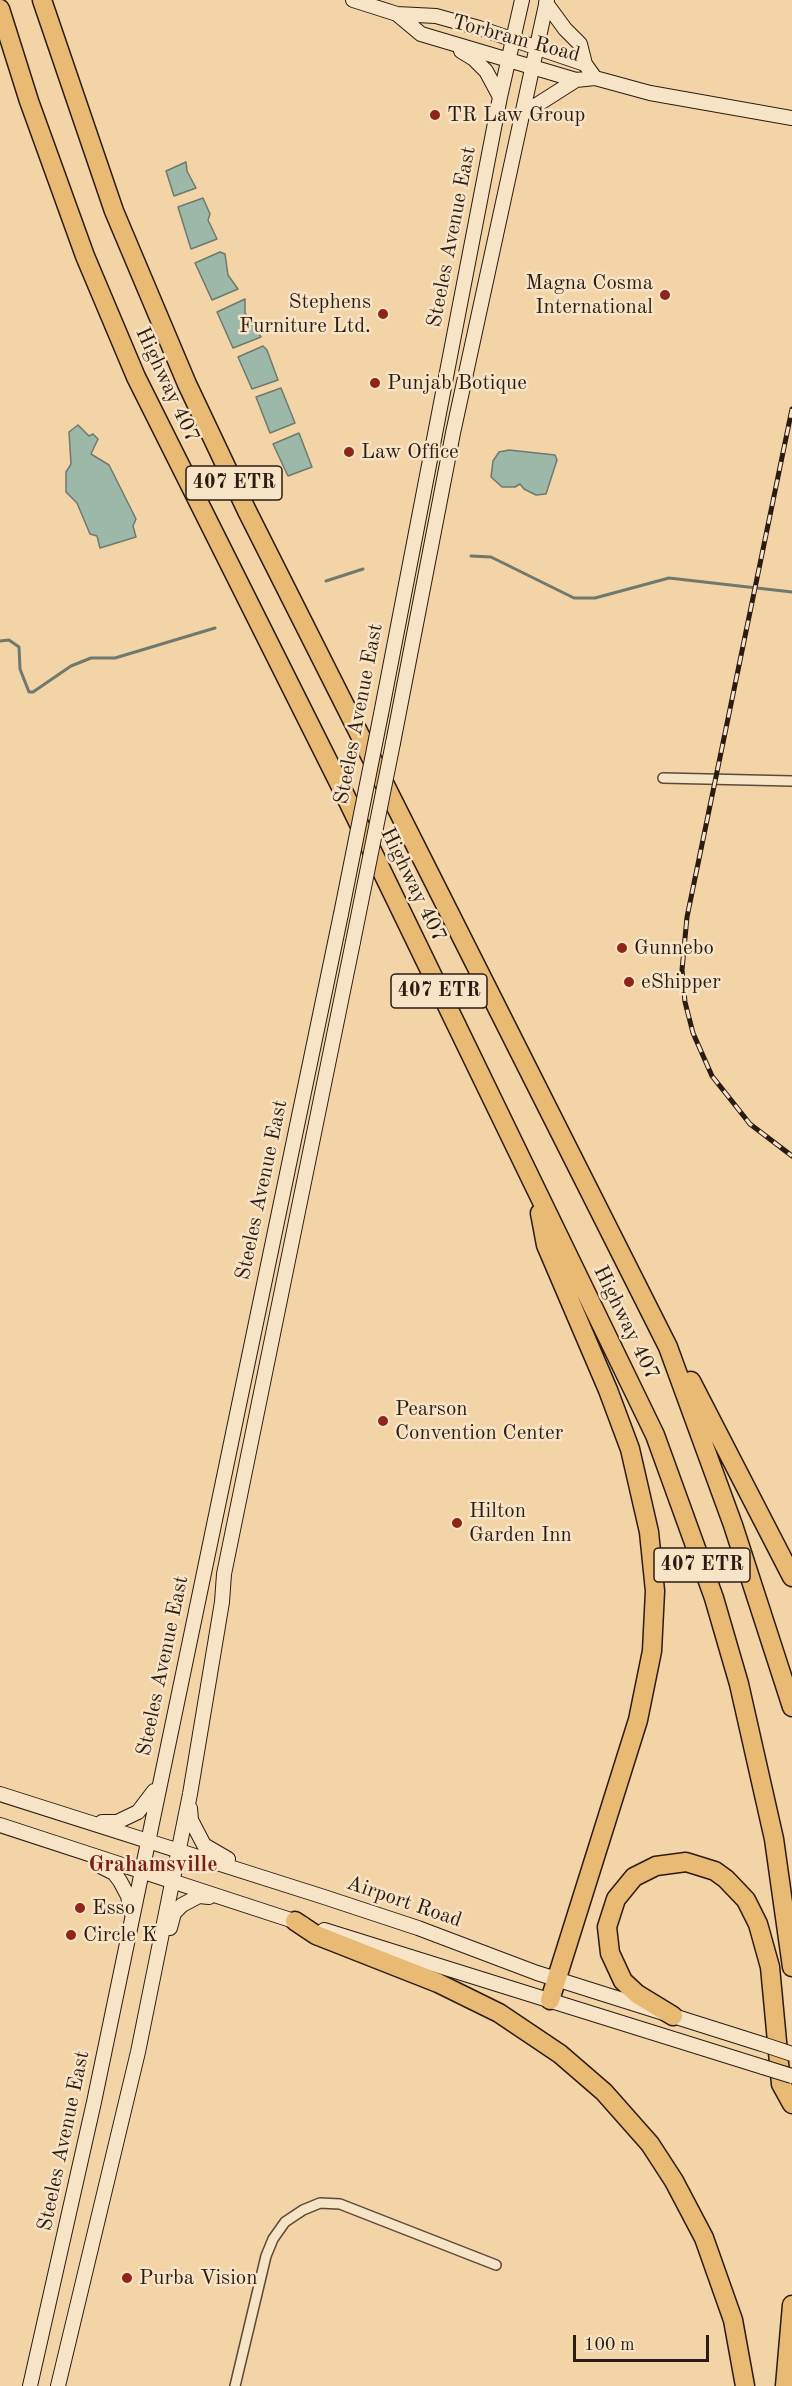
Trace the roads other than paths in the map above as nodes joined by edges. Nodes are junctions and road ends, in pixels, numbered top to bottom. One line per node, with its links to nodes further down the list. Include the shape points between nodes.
1 (42, 0): 21 (highway, Highway 407 / 407 ETR, via 114,211 187,384)
2 (353, 0): 6 (main road, Torbram Road)
3 (522, 0): 7 (main road, Steeles Avenue East)
4 (546, 2): 9 (main road, Steeles Avenue East); 11 (main road, via 580,44)
5 (0, 9): 20 (highway, Highway 407 / 407 ETR, via 81,245 136,377 349,804)
6 (397, 14): 7 (main road, Torbram Road, via 436,16); 8 (main road, Torbram Road, via 421,34)
7 (513, 39): 9 (main road, Torbram Road); 10 (main road, Steeles Avenue East)
8 (450, 43): 10 (main road, Torbram Road); 15 (main road, via 486,71)
9 (536, 47): 11 (main road, Torbram Road); 12 (main road, Steeles Avenue East)
10 (508, 60): 12 (main road, Torbram Road); 15 (main road, Steeles Avenue East)
11 (585, 64): 13 (main road, Torbram Road)
12 (532, 68): 14 (main road, Torbram Road); 16 (main road, Steeles Avenue East)
13 (595, 78): 14 (main road, Torbram Road); 17 (main road, Torbram Road, via 670,97)
14 (576, 80): 16 (main road)
15 (500, 97): 24 (main road, Steeles Avenue East, bridge, via 341,914)
16 (521, 115): 26 (main road, Steeles Avenue East, bridge, via 224,1574)
17 (792, 118)
18 (663, 777): 19 (street)
19 (792, 781)
20 (534, 1188): 39 (highway, Highway 407 / 407 ETR, via 655,1435 714,1598 739,1684 774,1839); 40 (highway, via 546,1245 630,1449 649,1532 655,1592 651,1651 638,1720)
21 (668, 1347): 22 (highway, via 694,1386); 23 (highway, Highway 407 / 407 ETR, via 733,1525)
22 (792, 1577)
23 (792, 1707)
24 (160, 1779): 27 (main road, via 147,1804 124,1820 111,1823); 29 (main road, Steeles Avenue East)
25 (0, 1794): 27 (main road, Airport Road)
26 (190, 1794): 31 (main road, Steeles Avenue East); 34 (main road, via 191,1820 204,1845 221,1857 264,1871)
27 (81, 1819): 29 (main road, Airport Road)
28 (0, 1825): 30 (main road)
29 (148, 1841): 31 (main road, Airport Road); 32 (main road, Steeles Avenue East)
30 (67, 1848): 32 (main road); 37 (main road, via 79,1860 114,1873 128,1896)
31 (178, 1851): 33 (main road, Steeles Avenue East); 34 (main road, Airport Road)
32 (141, 1872): 33 (main road); 37 (main road, Steeles Avenue East)
33 (172, 1882): 35 (main road); 38 (main road, Steeles Avenue East)
34 (276, 1882): 40 (main road, Airport Road)
35 (229, 1901): 36 (main road); 38 (main road, via 199,1896 182,1905 172,1919 167,1943)
36 (295, 1921): 41 (main road); 51 (highway, via 316,1935 438,1983 499,2013 561,2054 604,2092 650,2144 679,2188 704,2238 733,2320)
37 (131, 1923): 48 (main road, Steeles Avenue East)
38 (157, 1953): 49 (main road, Steeles Avenue East, via 138,2052)
39 (792, 1967)
40 (557, 1979): 41 (highway); 42 (main road, Airport Road)
41 (550, 2000): 44 (main road, bridge)
42 (673, 2016): 43 (main road, Airport Road, bridge); 45 (highway, via 623,1980 611,1958 608,1926 616,1899 634,1877 656,1866 686,1862 715,1871 735,1886 758,1924 770,1967 781,2084)
43 (792, 2054)
44 (792, 2076)
45 (792, 2104)
46 (496, 2265): 50 (street, via 340,2204 321,2203 303,2210 285,2222 266,2256)
47 (792, 2305): 52 (highway)
48 (30, 2386)
49 (58, 2386)
50 (234, 2386)
51 (745, 2386)
52 (785, 2386)

